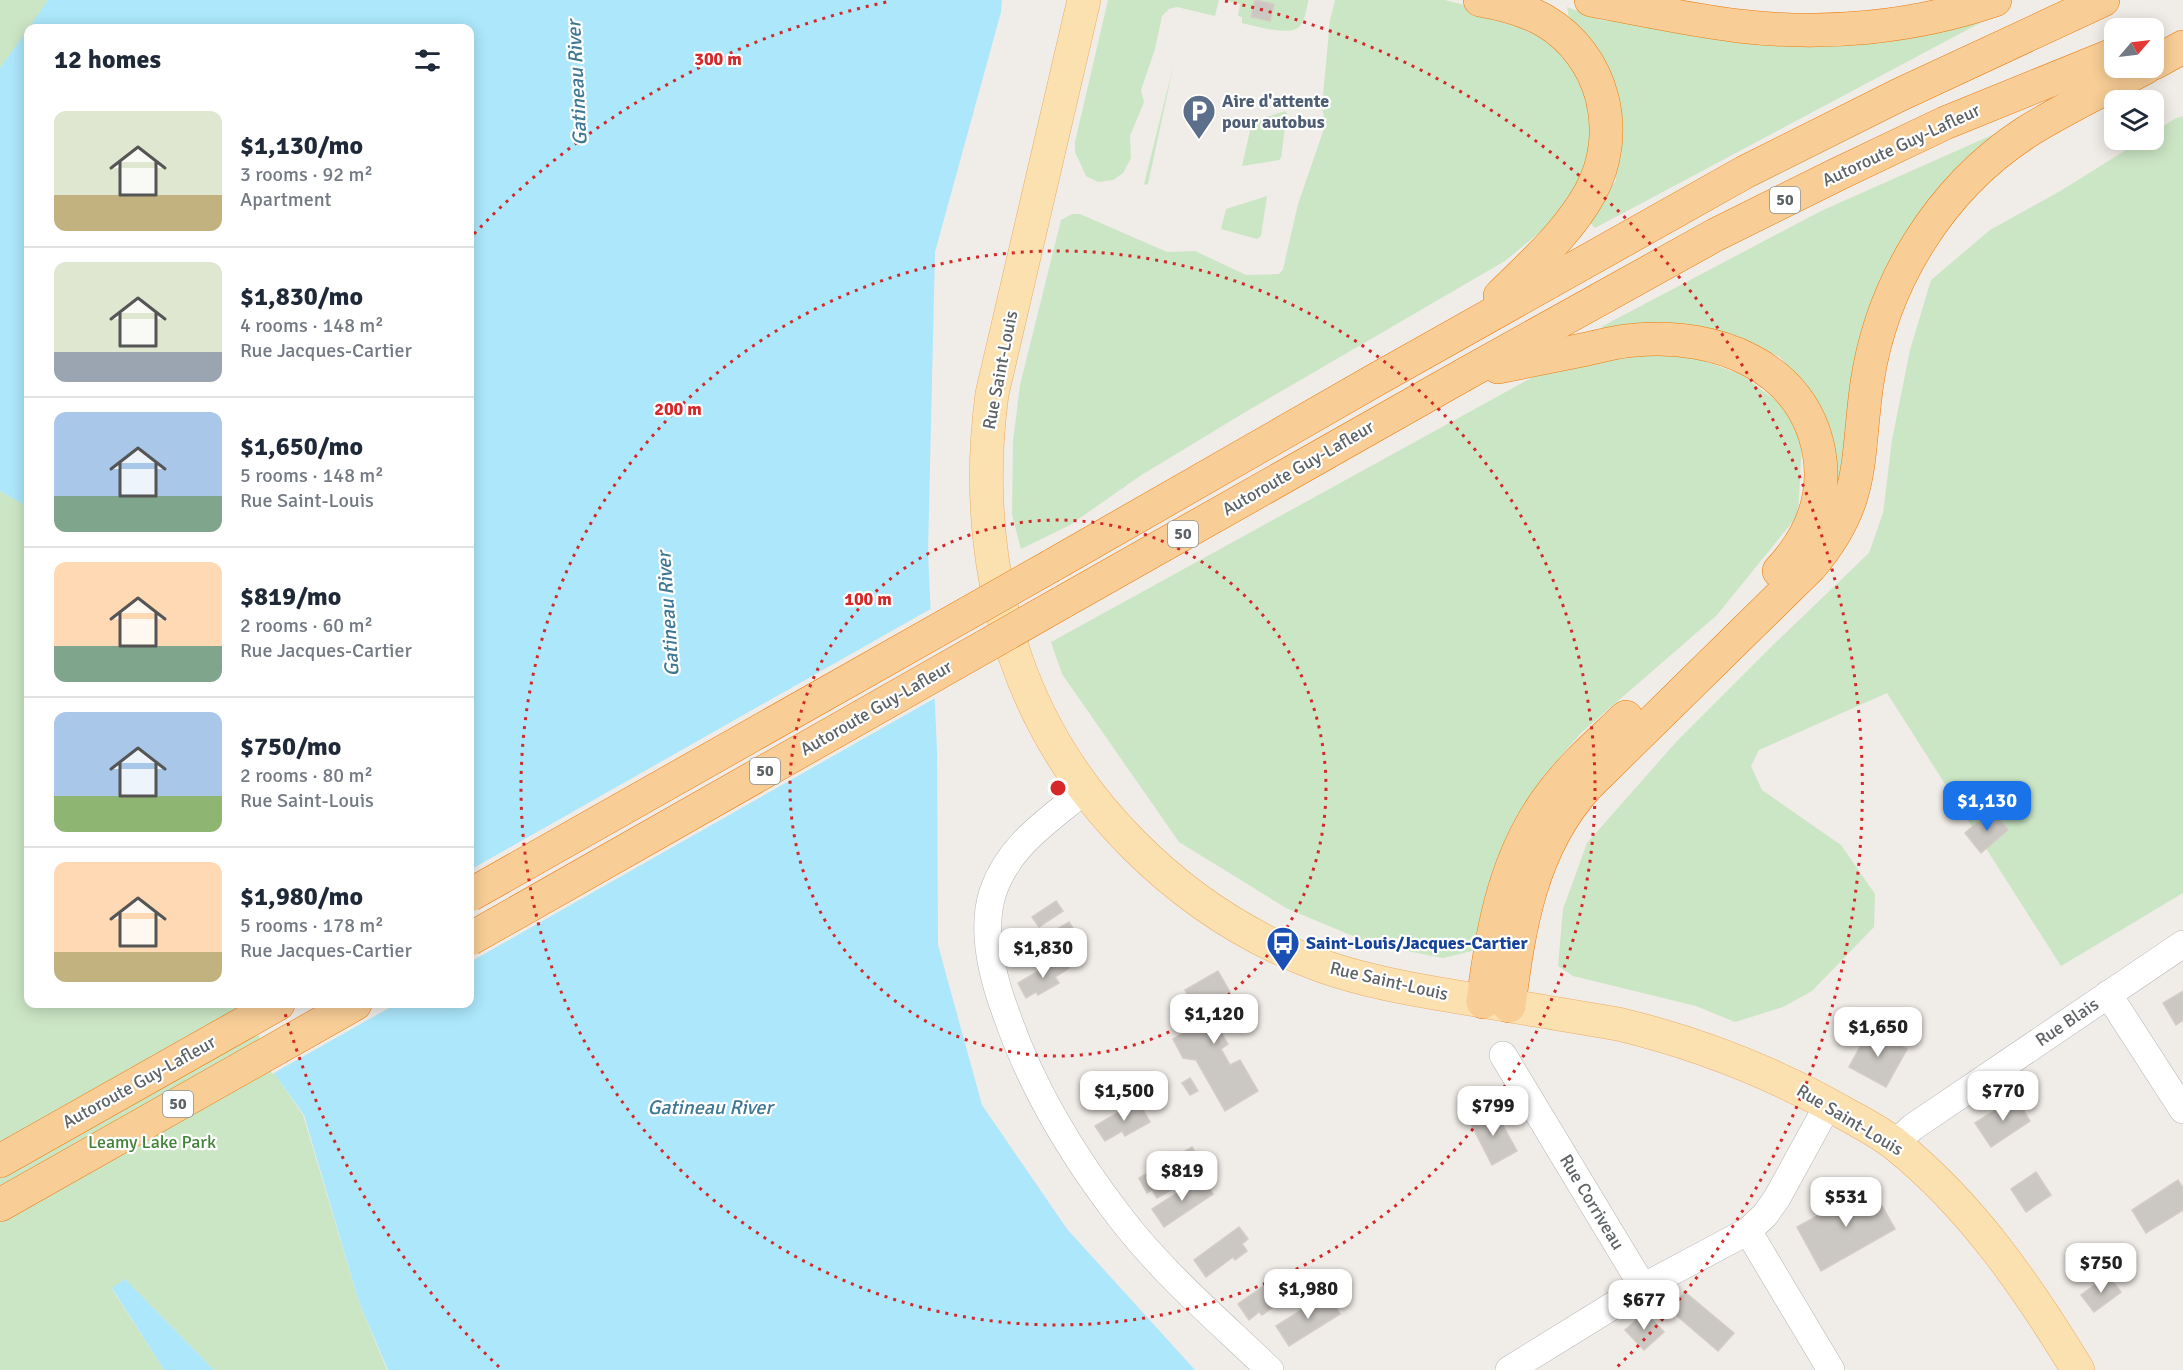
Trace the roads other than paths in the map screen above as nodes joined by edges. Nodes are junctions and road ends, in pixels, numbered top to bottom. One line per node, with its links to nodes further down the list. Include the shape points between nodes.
1 (1084, 0): 14 (main road, Rue Saint-Louis, via 992,394 986,497 996,583 1016,658 1045,724)
2 (1480, 0): 12 (highway, via 1527,12 1567,38 1598,84 1607,132 1596,181 1575,215 1553,243)
3 (1591, 0): 4 (highway, via 1728,25 1829,29 1926,19)
4 (1995, 0)
5 (2103, 0): 12 (highway, Autoroute Guy-Lafleur / 50, via 1791,148)
6 (2183, 29): 7 (highway)
7 (2164, 36)
8 (2183, 47): 9 (highway)
9 (2164, 57)
10 (2104, 58): 13 (highway, Autoroute Guy-Lafleur / 50, via 1945,123 1838,174 1715,236)
11 (2126, 78): 19 (highway, via 2010,144 1964,185 1924,233 1900,275 1878,333 1868,374 1857,478 1841,524 1811,566 1587,786 1562,818 1529,891)
12 (1468, 327): 15 (highway, Autoroute Guy-Lafleur / 50, bridge)
13 (1467, 373): 16 (highway, Autoroute Guy-Lafleur / 50, bridge); 19 (highway, via 1636,340 1682,340 1718,348 1759,364 1795,397 1816,439 1822,479 1816,512 1795,553 1585,756 1544,804 1520,846 1504,890 1492,940)
14 (1086, 789): 19 (main road, Rue Saint-Louis, via 1159,869 1207,906 1260,938 1353,976); 30 (street, via 1020,845 998,881 989,915 996,987 1043,1102 1081,1165 1123,1221 1169,1272)
15 (474, 893)
16 (474, 937)
17 (2183, 944): 18 (street, Rue Blais)
18 (2108, 994): 24 (street); 25 (street, Rue Blais, via 1913,1127)
19 (1496, 1004): 23 (main road, Rue Saint-Louis, via 1618,1024 1684,1041 1768,1073)
20 (271, 1008): 26 (highway, Autoroute Guy-Lafleur / 50)
21 (348, 1008): 27 (highway, Autoroute Guy-Lafleur / 50)
22 (1503, 1055): 29 (street, Rue Corriveau)
23 (1828, 1105): 25 (main road, Rue Saint-Louis); 28 (street, via 1777,1198)
24 (2183, 1110)
25 (1894, 1144): 33 (main road, Rue Saint-Louis, via 1945,1191 1992,1244)
26 (0, 1161)
27 (0, 1205)
28 (1748, 1231): 29 (street); 32 (street)
29 (1643, 1287): 31 (street)
30 (1270, 1370)
31 (1509, 1370)
32 (1831, 1370)
33 (2078, 1370)

